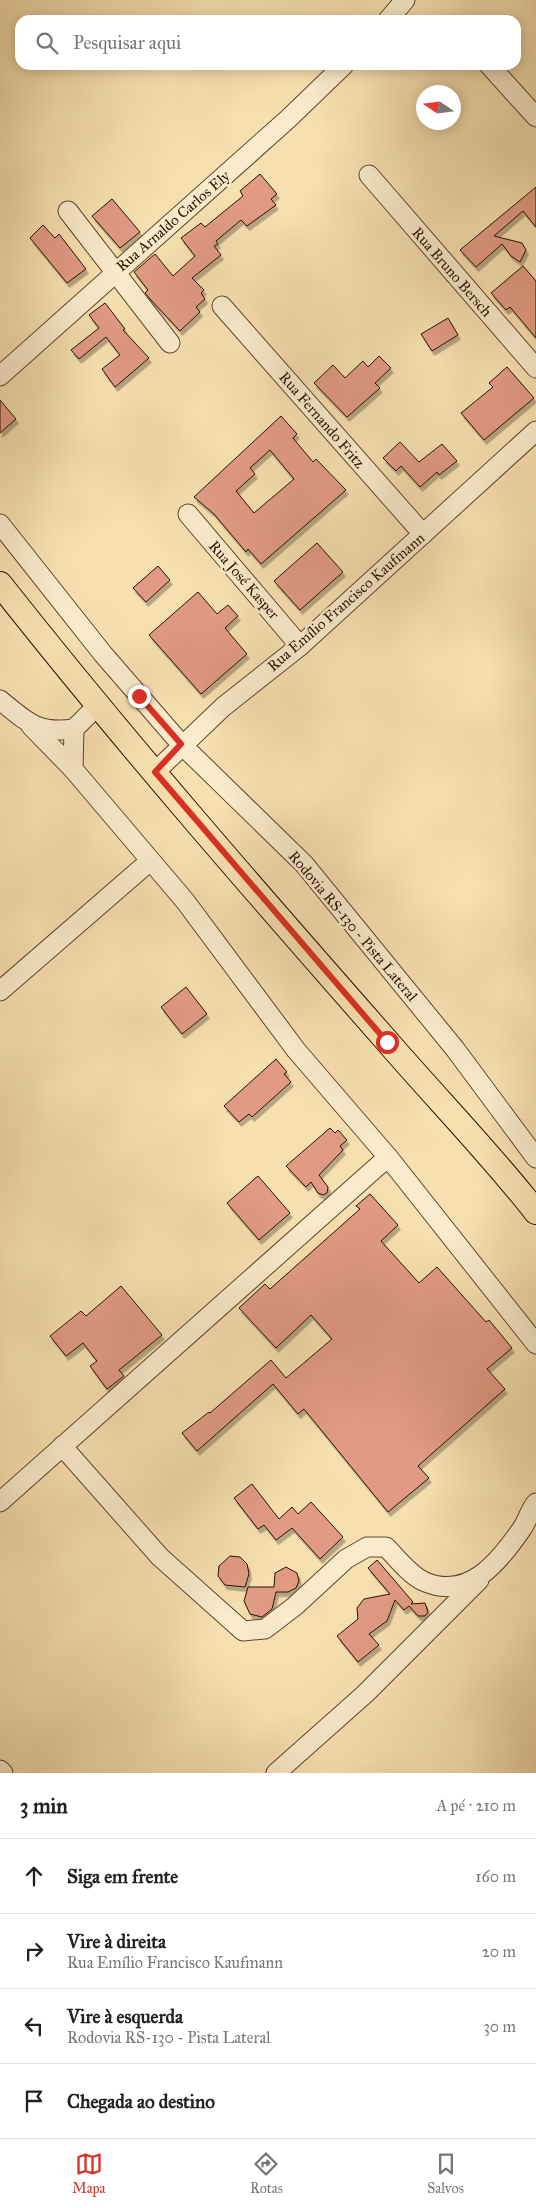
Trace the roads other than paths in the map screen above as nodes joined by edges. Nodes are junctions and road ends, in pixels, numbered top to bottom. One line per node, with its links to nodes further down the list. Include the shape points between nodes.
1 (405, 0): 2 (street)
2 (392, 15)
3 (339, 70): 8 (street, Rua Arnaldo Carlos Ely, via 288,120)
4 (493, 70): 5 (street)
5 (536, 118)
6 (369, 175): 11 (street, Rua Bruno Bersch)
7 (68, 211): 8 (street)
8 (114, 272): 10 (street); 12 (street, Rua Arnaldo Carlos Ely)
9 (222, 306): 16 (street, Rua Fernando Fritz)
10 (170, 343)
11 (536, 368)
12 (0, 376)
13 (536, 431): 16 (street, Rua Emílio Francisco Kaufmann)
14 (188, 514): 18 (street, Rua José Kasper)
15 (0, 524): 23 (street, Rodovia RS-130 - Pista Lateral, via 103,654)
16 (423, 534): 18 (street, Rua Emílio Francisco Kaufmann)
17 (0, 584): 20 (main road)
18 (300, 646): 23 (street, Rua Emílio Francisco Kaufmann)
19 (0, 700): 21 (street)
20 (97, 706): 22 (street); 25 (main road)
21 (28, 723): 22 (street, via 54,732); 24 (street)
22 (74, 729): 24 (street)
23 (181, 744): 25 (street, Rua Emílio Francisco Kaufmann); 29 (street, Rodovia RS-130 - Pista Lateral, via 304,864 455,1049)
24 (73, 768): 26 (street)
25 (155, 772): 30 (main road)
26 (150, 861): 27 (street); 28 (street, via 185,901 296,1050)
27 (0, 991)
28 (388, 1157): 31 (street); 32 (street)
29 (536, 1158)
30 (536, 1212)
31 (536, 1344)
32 (62, 1446): 33 (street); 35 (street, via 160,1557 243,1631 265,1629 346,1559 366,1547 386,1547 421,1580 444,1588)
33 (0, 1502)
34 (536, 1503): 35 (street, via 524,1525)
35 (484, 1575): 38 (street, via 365,1694)
36 (0, 1770): 37 (street)
37 (3, 1773)
38 (276, 1773)

